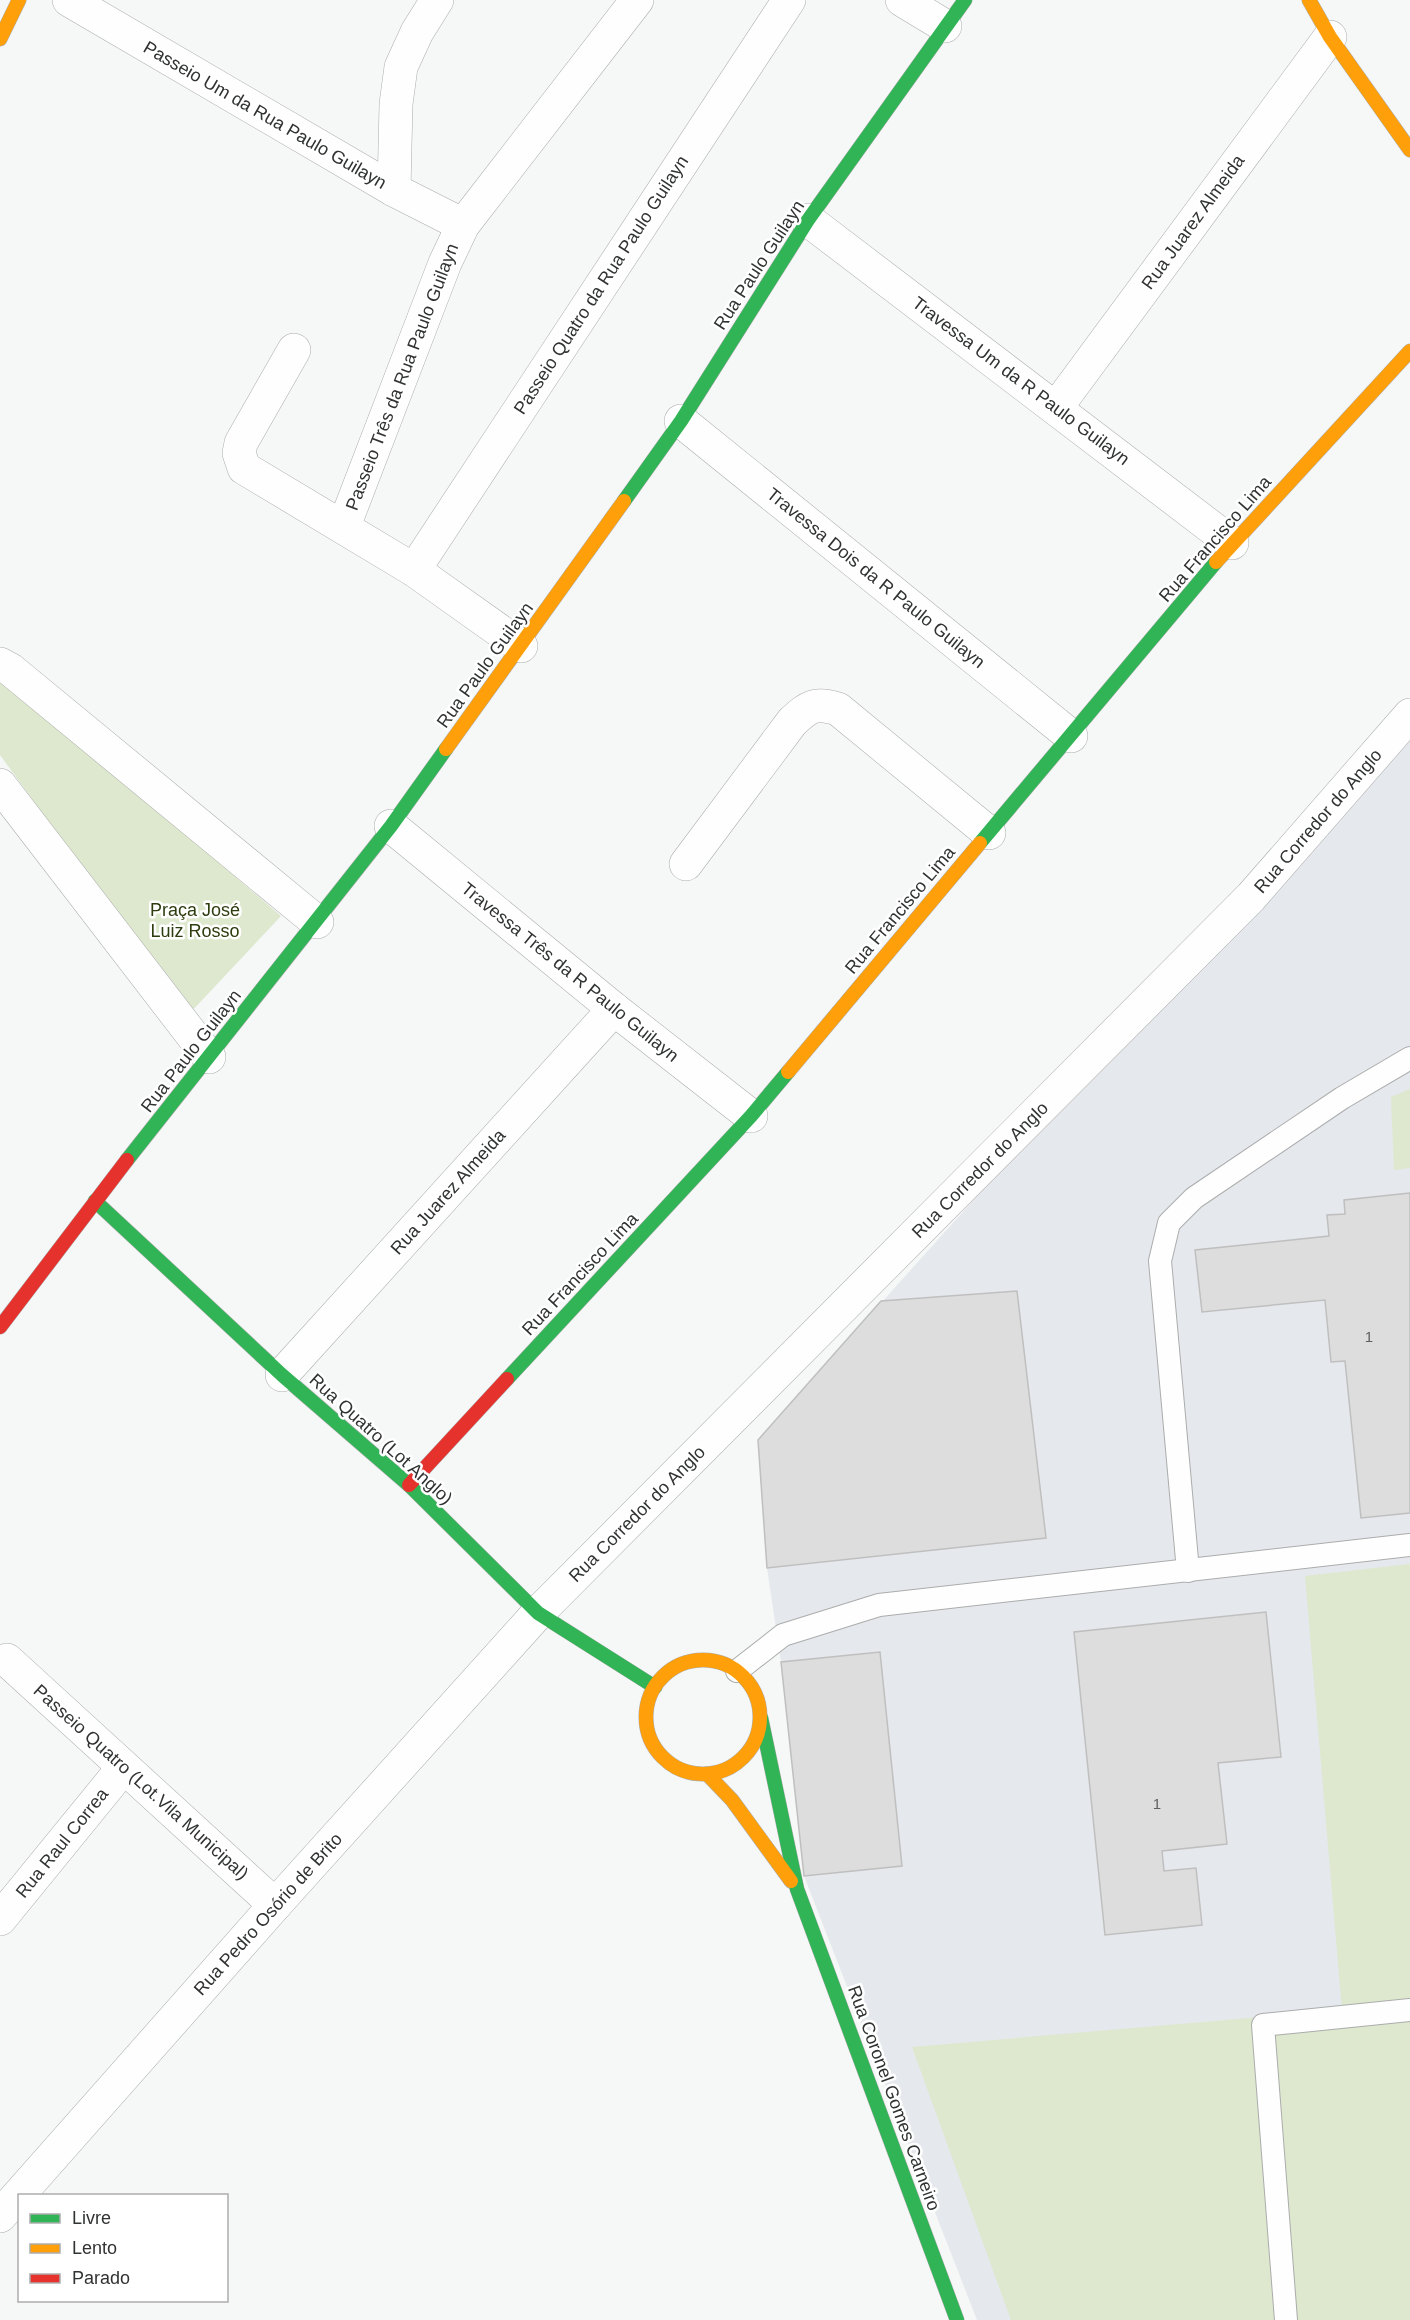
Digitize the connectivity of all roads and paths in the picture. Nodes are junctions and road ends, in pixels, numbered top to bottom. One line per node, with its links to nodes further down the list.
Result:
1 (19, 0): 11 (street)
2 (69, 0): 13 (street, Passeio Um da Rua Paulo Guilayn)
3 (436, 0): 13 (street)
4 (637, 0): 15 (street, Passeio Três da Rua Paulo Guilayn)
5 (789, 0): 22 (street, Passeio Quatro da Rua Paulo Guilayn)
6 (902, 0): 9 (street)
7 (964, 0): 9 (street, Rua Paulo Guilayn)
8 (1309, 0): 10 (street)
9 (945, 26): 14 (street, Rua Paulo Guilayn)
10 (1330, 37): 12 (street); 18 (street, Rua Juarez Almeida)
11 (0, 39)
12 (1410, 150)
13 (394, 190): 15 (street, Passeio Um da Rua Paulo Guilayn)
14 (808, 220): 18 (street, Travessa Um da R Paulo Guilayn); 19 (street, Rua Paulo Guilayn)
15 (463, 225): 20 (street, Passeio Três da Rua Paulo Guilayn)
16 (294, 350): 20 (street)
17 (1410, 351): 21 (street, Rua Francisco Lima)
18 (1056, 408): 21 (street, Travessa Um da R Paulo Guilayn)
19 (681, 421): 23 (street, Rua Paulo Guilayn); 26 (street, Travessa Dois da R Paulo Guilayn)
20 (344, 526): 22 (street)
21 (1232, 543): 26 (street, Rua Francisco Lima)
22 (414, 570): 23 (street)
23 (521, 646): 28 (street, Rua Paulo Guilayn)
24 (0, 664): 31 (street)
25 (1410, 715): 42 (street, Rua Corredor do Anglo)
26 (1071, 736): 29 (street, Rua Francisco Lima)
27 (0, 785): 33 (street)
28 (391, 826): 31 (street, Rua Paulo Guilayn); 32 (street, Travessa Três da R Paulo Guilayn)
29 (989, 832): 30 (street); 35 (street, Rua Francisco Lima)
30 (686, 864)
31 (317, 922): 33 (street, Rua Paulo Guilayn)
32 (614, 1009): 35 (street, Travessa Três da R Paulo Guilayn); 38 (street, Rua Juarez Almeida)
33 (209, 1057): 36 (street, Rua Paulo Guilayn)
34 (1410, 1058): 41 (lane)
35 (751, 1116): 39 (street, Rua Francisco Lima)
36 (95, 1201): 37 (street, Rua Paulo Guilayn); 38 (street, Rua Quatro (Lot Anglo))
37 (0, 1327)
38 (282, 1375): 39 (street, Rua Quatro (Lot Anglo))
39 (409, 1485): 42 (street, Rua Quatro (Lot Anglo))
40 (1410, 1545): 41 (lane)
41 (1188, 1571): 44 (lane)
42 (538, 1614): 45 (street, Rua Quatro (Lot Anglo)); 50 (street, Rua Pedro Osório de Brito)
43 (7, 1660): 47 (street, Passeio Quatro (Lot.Vila Municipal))
44 (737, 1671): 45 (street); 46 (street)
45 (655, 1687): 48 (street)
46 (760, 1718): 48 (street); 49 (street, Rua Coronel Gomes Carneiro)
47 (123, 1768): 50 (street, Passeio Quatro (Lot.Vila Municipal)); 51 (street, Rua Raul Correa)
48 (706, 1774): 49 (street, Rua Coronel Gomes Carneiro)
49 (797, 1889): 56 (street, Rua Coronel Gomes Carneiro)
50 (275, 1905): 53 (street, Rua Pedro Osório de Brito)
51 (0, 1919)
52 (1410, 2010): 57 (lane)
53 (19, 2194)
54 (18, 2196): 55 (street, Rua Pedro Osório de Brito)
55 (0, 2216)
56 (957, 2320)
57 (1286, 2320)

